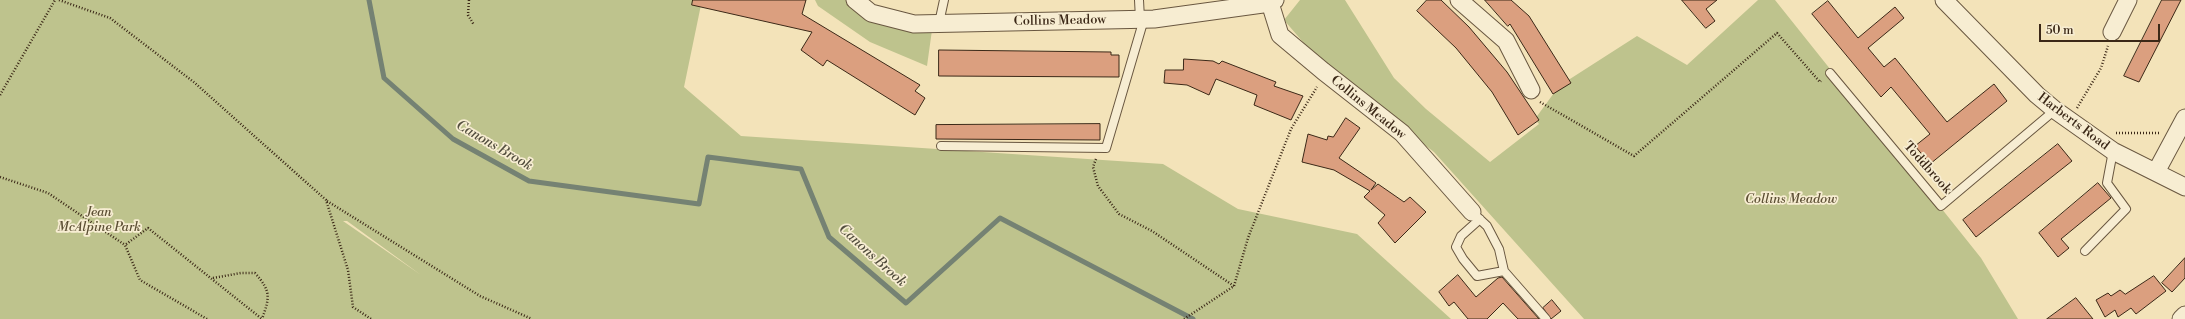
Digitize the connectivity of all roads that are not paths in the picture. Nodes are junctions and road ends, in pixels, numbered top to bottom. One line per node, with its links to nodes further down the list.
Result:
1 (855, 0): 9 (street, Collins Meadow)
2 (944, 0): 9 (lane)
3 (1139, 0): 8 (lane)
4 (1459, 0): 12 (street)
5 (2128, 0): 10 (street)
6 (1274, 1): 8 (street, Collins Meadow); 19 (street, Collins Meadow)
7 (1951, 2): 13 (street, Harberts Road)
8 (1142, 19): 9 (street, Collins Meadow); 15 (lane)
9 (939, 23)
10 (2112, 32)
11 (1830, 73): 13 (lane, Toddbrook)
12 (1531, 90)
13 (2054, 110): 16 (street, Harberts Road)
14 (2185, 118): 17 (street)
15 (941, 146)
16 (2113, 151): 17 (street, Harberts Road); 20 (lane)
17 (2156, 172): 18 (street, Harberts Road)
18 (2185, 187)
19 (1476, 216): 21 (lane); 21 (lane)
20 (2085, 251)
21 (1504, 271): 23 (lane)
22 (2185, 315): 24 (street)
23 (1546, 319)
24 (2181, 319)

